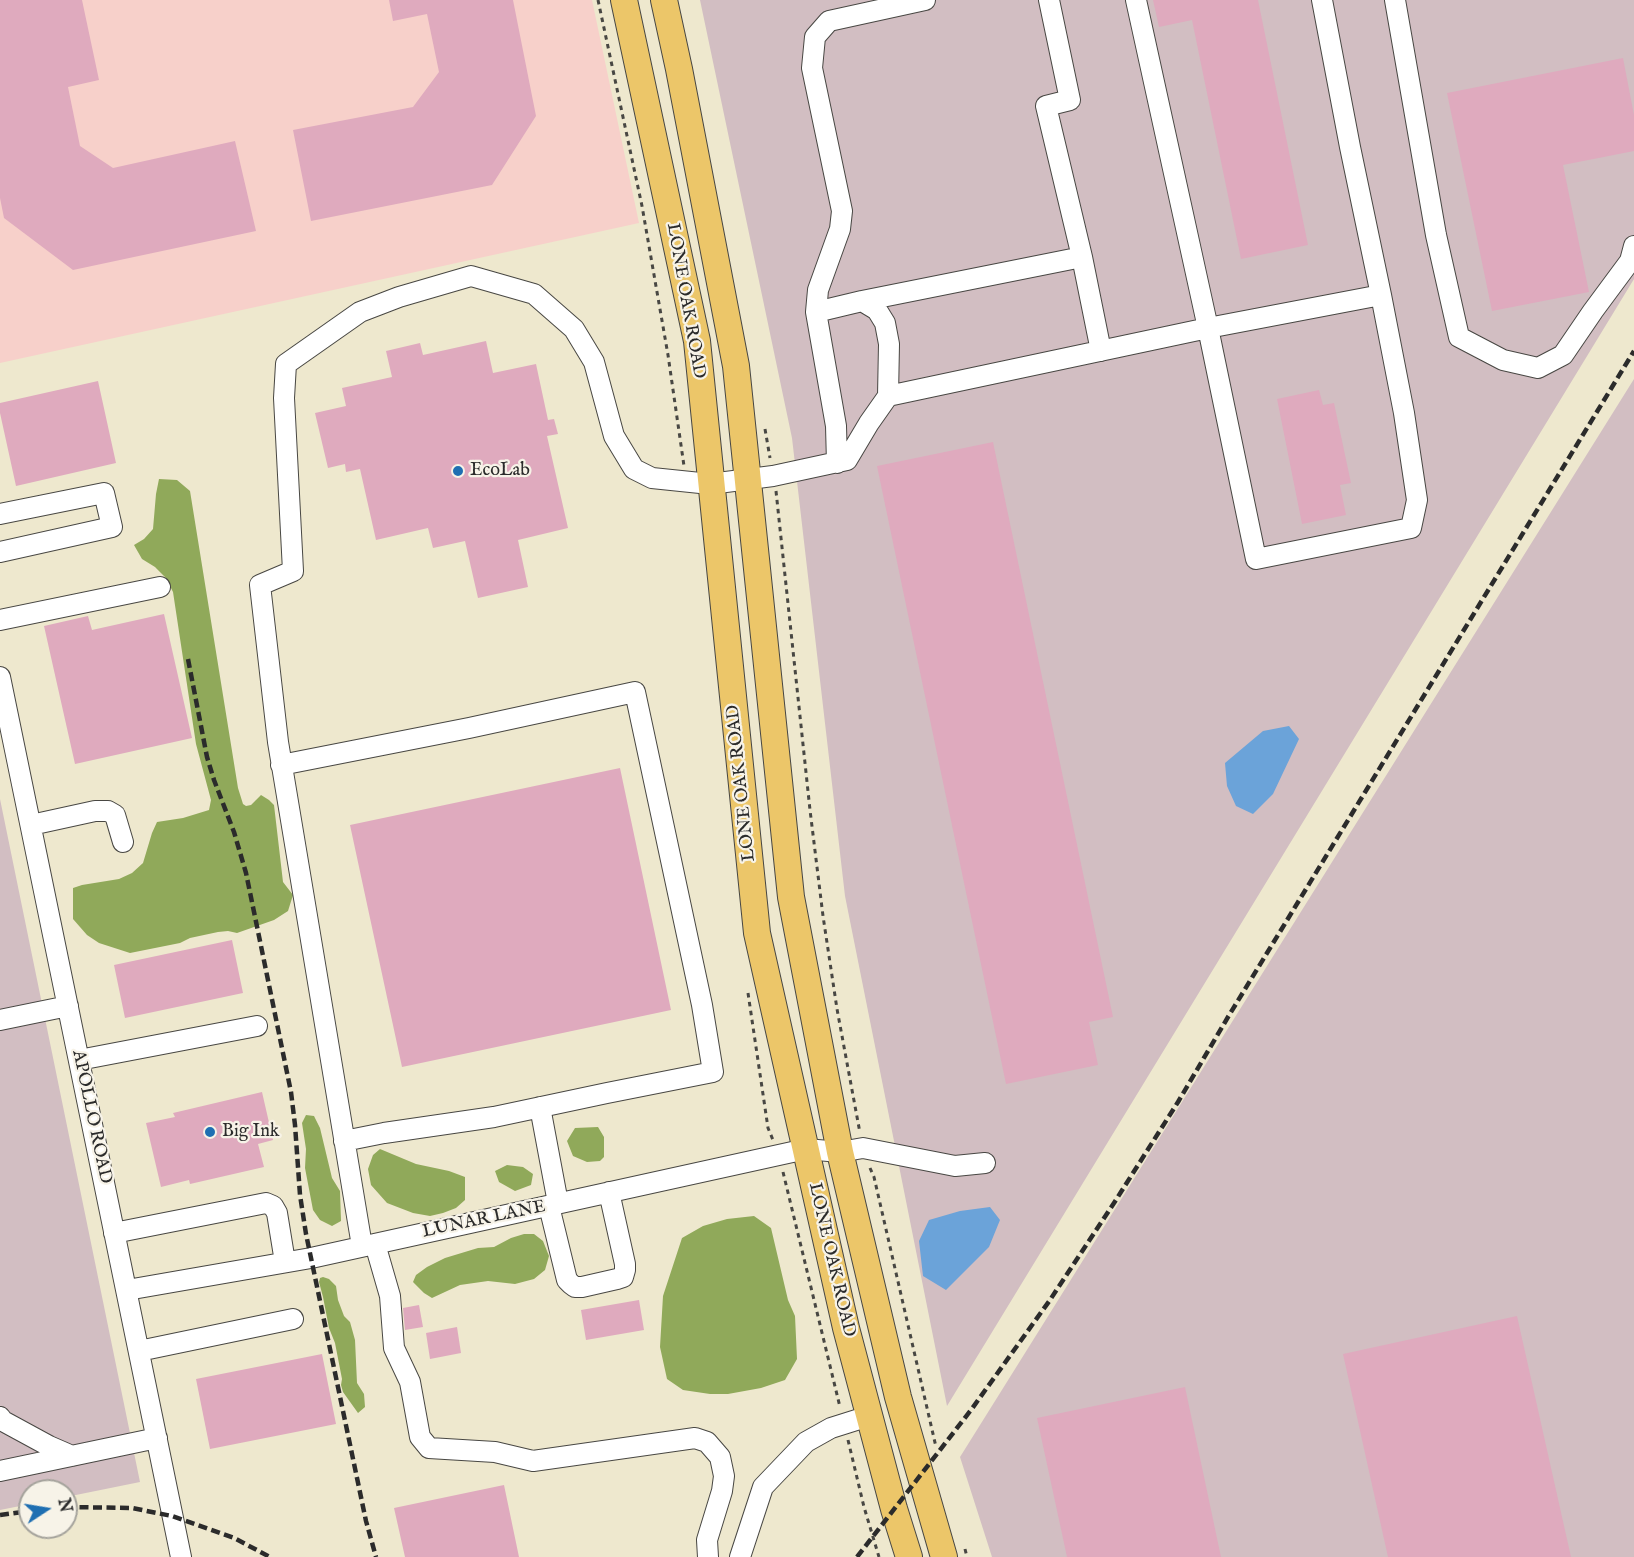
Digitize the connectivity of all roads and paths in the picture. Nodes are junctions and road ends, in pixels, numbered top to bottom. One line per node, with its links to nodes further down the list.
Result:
1 (598, 0): 21 (path)
2 (624, 0): 21 (main road, LONE OAK ROAD)
3 (664, 0): 20 (main road, LONE OAK ROAD)
4 (925, 0): 13 (street)
5 (1049, 0): 10 (street)
6 (1136, 0): 14 (street)
7 (1322, 0): 11 (street)
8 (1395, 0): 9 (street)
9 (1634, 246)
10 (1082, 257): 12 (street); 15 (street)
11 (1381, 295): 14 (street); 14 (street)
12 (862, 301): 13 (street); 16 (street)
13 (816, 312): 18 (street)
14 (1208, 328): 15 (street)
15 (1101, 351): 16 (street)
16 (888, 396): 18 (street)
17 (763, 418): 19 (path)
18 (837, 463): 19 (street)
19 (773, 476): 20 (street); 39 (path)
20 (747, 480): 21 (street); 39 (main road, LONE OAK ROAD)
21 (698, 482): 28 (street); 38 (main road, LONE OAK ROAD)
22 (0, 514): 23 (street)
23 (0, 552)
24 (160, 587): 25 (street)
25 (0, 620)
26 (0, 676): 27 (street, APOLLO ROAD)
27 (2, 699): 29 (street, APOLLO ROAD)
28 (281, 765): 36 (street); 37 (street)
29 (31, 825): 30 (street); 32 (street, APOLLO ROAD)
30 (123, 842)
31 (748, 993): 40 (path)
32 (68, 1006): 33 (street); 35 (street, APOLLO ROAD)
33 (0, 1020)
34 (257, 1026): 35 (street)
35 (79, 1060): 44 (street, APOLLO ROAD)
36 (540, 1107): 37 (street); 43 (street)
37 (344, 1141): 45 (street)
38 (806, 1149): 39 (street, LUNAR LANE); 40 (street, LUNAR LANE); 50 (main road, LONE OAK ROAD)
39 (852, 1150): 41 (street, LUNAR LANE); 54 (path); 57 (main road, LONE OAK ROAD)
40 (779, 1155): 42 (street, LUNAR LANE); 52 (path)
41 (985, 1163)
42 (609, 1192): 43 (street, LUNAR LANE); 43 (street)
43 (554, 1204): 45 (street, LUNAR LANE)
44 (114, 1233): 46 (street); 47 (street, APOLLO ROAD)
45 (368, 1245): 46 (street, LUNAR LANE); 59 (street)
46 (285, 1262): 47 (street, LUNAR LANE)
47 (126, 1290): 49 (street, APOLLO ROAD)
48 (293, 1319): 49 (street)
49 (139, 1351): 53 (street, APOLLO ROAD)
50 (869, 1416): 52 (street); 62 (main road, LONE OAK ROAD)
51 (0, 1417): 55 (street)
52 (844, 1424): 60 (street); 61 (path)
53 (157, 1438): 55 (street); 58 (street, APOLLO ROAD)
54 (937, 1453)
55 (72, 1456): 56 (street)
56 (0, 1471)
57 (954, 1551): 63 (path)
58 (181, 1557)
59 (708, 1557)
60 (740, 1557)
61 (879, 1557)
62 (909, 1557)
63 (967, 1557)

